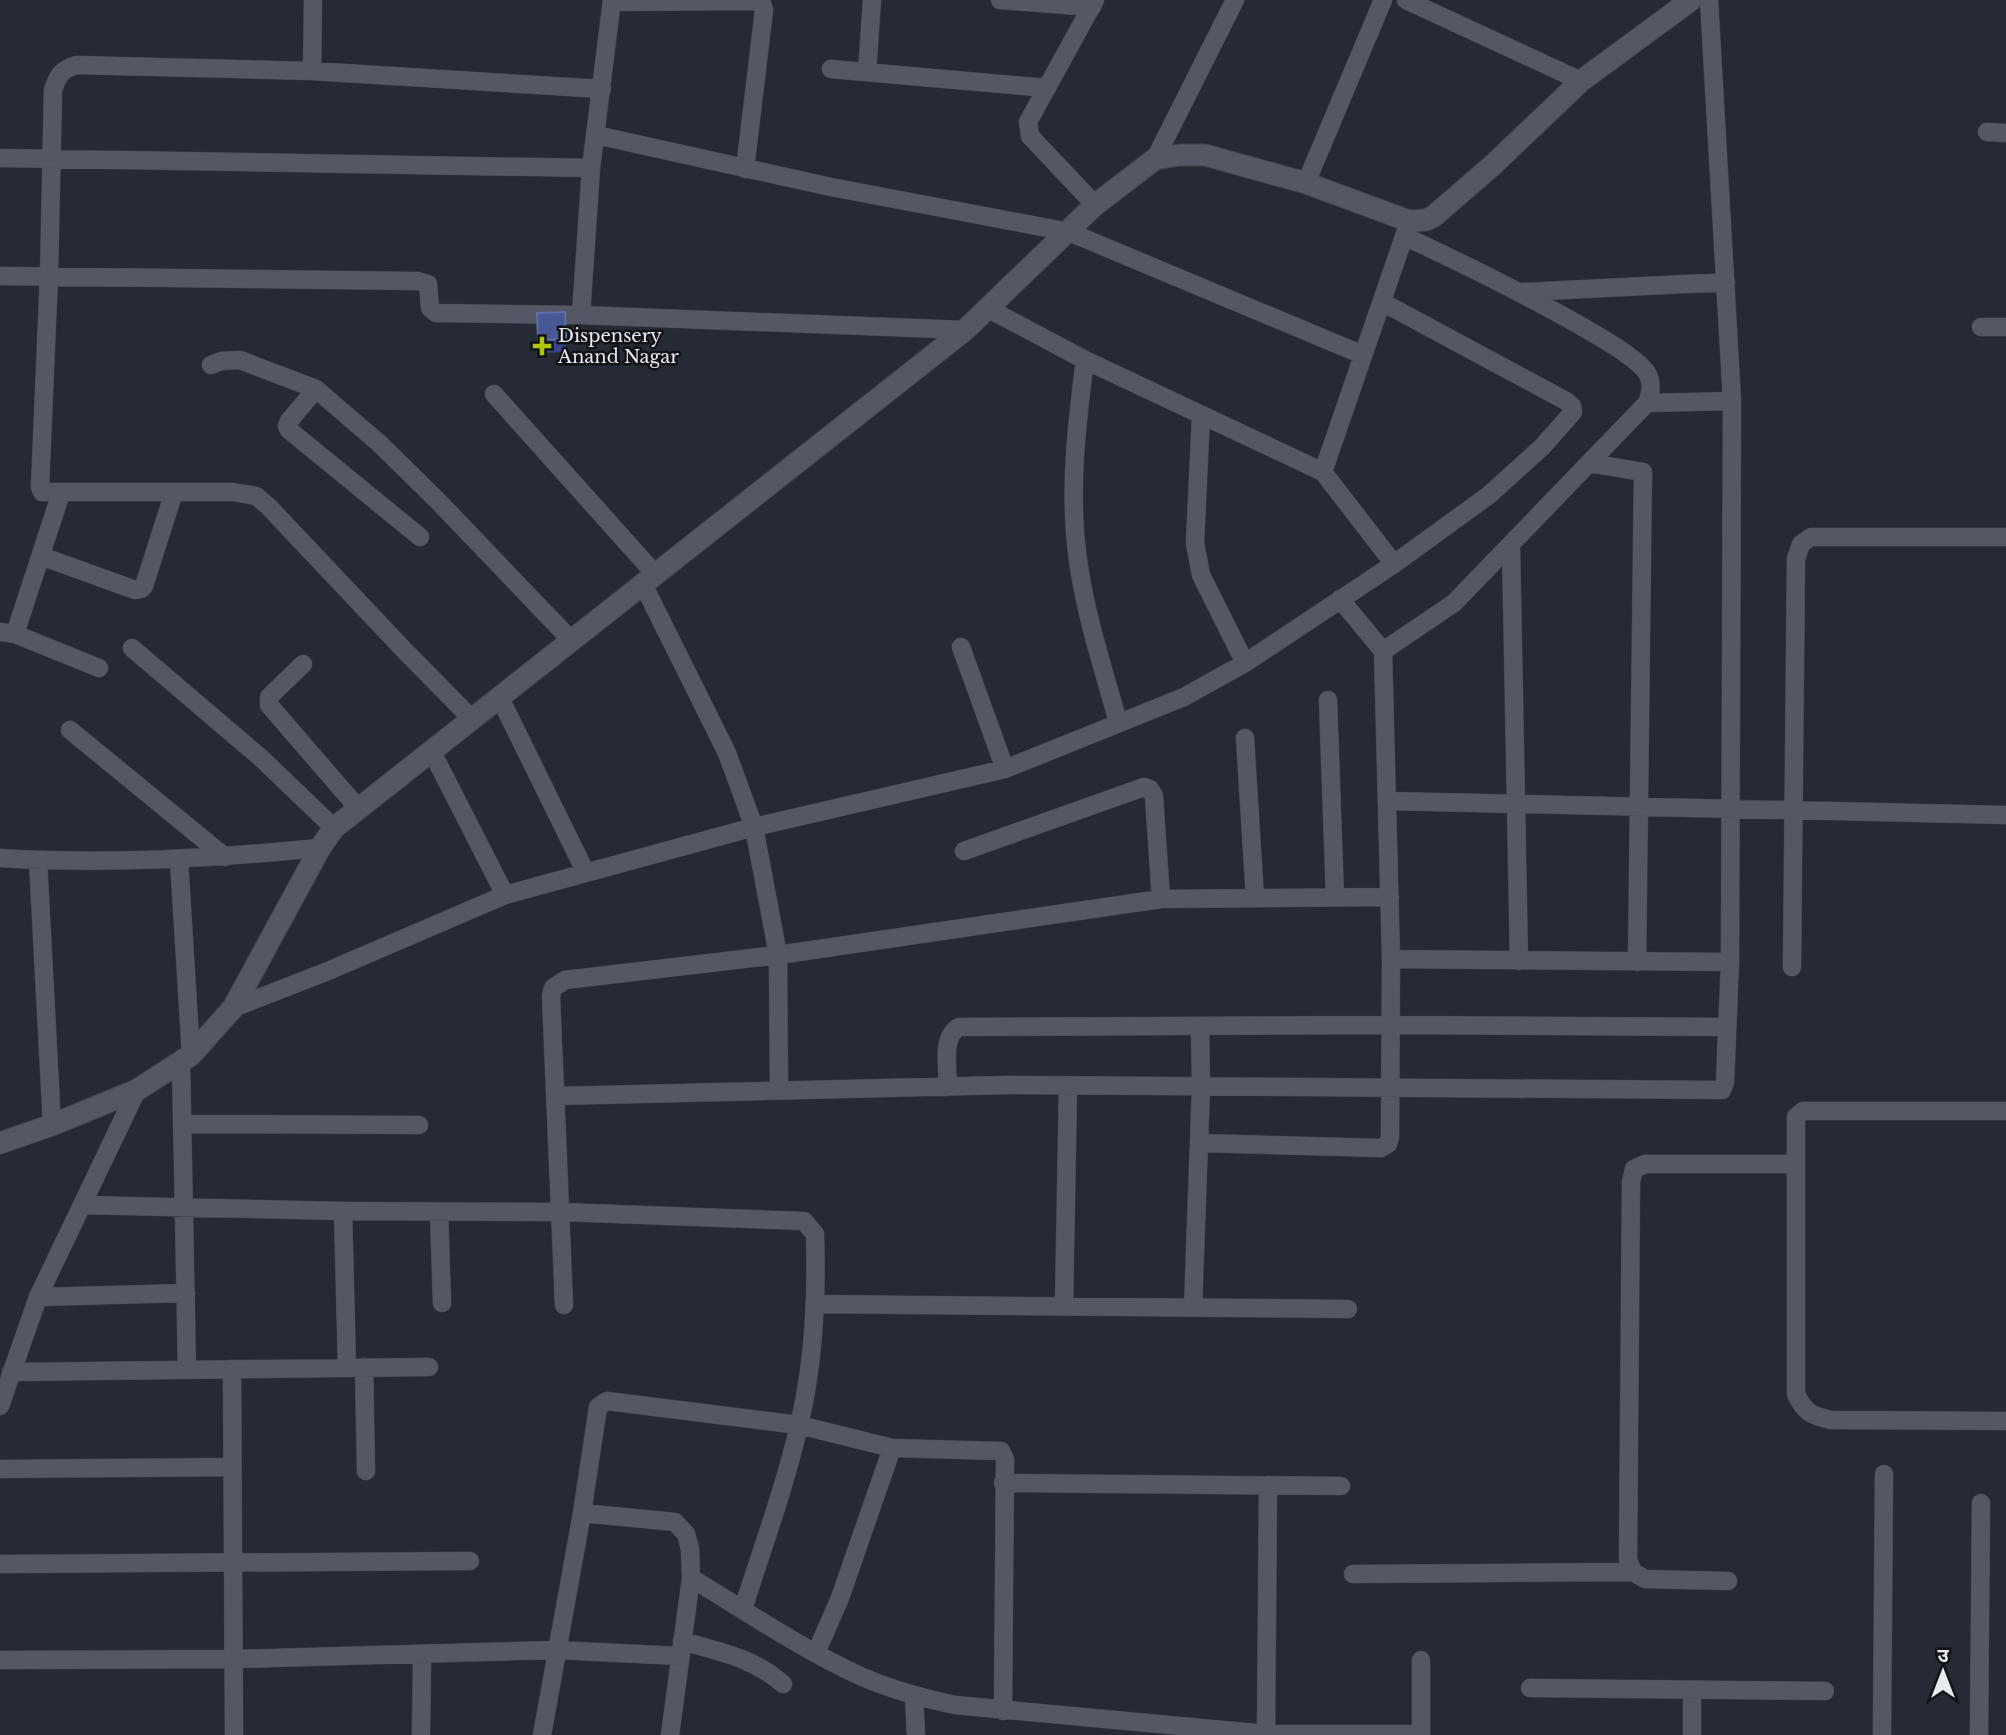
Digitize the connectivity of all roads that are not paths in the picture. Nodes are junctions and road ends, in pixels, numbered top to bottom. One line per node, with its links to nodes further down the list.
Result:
1 (313, 0): 12 (street)
2 (872, 0): 13 (street)
3 (1000, 0): 10 (street)
4 (1236, 0): 22 (street)
5 (1383, 0): 25 (street)
6 (1406, 0): 14 (street)
7 (1691, 0): 14 (street)
8 (1709, 0): 31 (street)
9 (612, 1): 16 (street); 24 (street)
10 (1093, 4): 15 (street)
11 (831, 69): 13 (street)
12 (312, 71): 16 (street); 21 (street)
13 (867, 72): 15 (street)
14 (1581, 81): 27 (street)
15 (1047, 88): 26 (street)
16 (602, 89): 19 (street)
17 (1987, 132): 18 (street)
18 (2006, 132)
19 (596, 135): 23 (street); 24 (street)
20 (0, 158): 21 (street)
21 (50, 159): 23 (street); 29 (street)
22 (1155, 159): 25 (street); 26 (street)
23 (591, 168): 35 (street)
24 (745, 169): 28 (street)
25 (1306, 183): 27 (street)
26 (1095, 205): 28 (street)
27 (1407, 228): 32 (street); 33 (street)
28 (1069, 232): 34 (street); 39 (street)
29 (49, 275): 30 (street); 35 (street); 50 (street)
30 (0, 276)
31 (1726, 282): 32 (street); 44 (street)
32 (1522, 292): 45 (street)
33 (1382, 302): 39 (street); 55 (street)
34 (989, 309): 38 (street); 40 (street)
35 (580, 315): 38 (street)
36 (1980, 327): 37 (street)
37 (2006, 327)
38 (965, 330): 56 (street)
39 (1363, 355): 48 (street)
40 (1084, 360): 46 (street); 69 (street)
41 (211, 365): 42 (street)
42 (316, 389): 51 (street); 59 (street)
43 (494, 394): 56 (street)
44 (1732, 401): 45 (street); 78 (street)
45 (1647, 402): 47 (street)
46 (1201, 415): 48 (street); 63 (street)
47 (1589, 463): 53 (street); 76 (street)
48 (1323, 472): 55 (street)
49 (174, 492): 50 (street); 54 (street); 68 (street)
50 (61, 493): 54 (street)
51 (420, 537)
52 (2006, 537): 79 (street)
53 (1511, 545): 62 (street); 75 (street)
54 (41, 556): 58 (street)
55 (1394, 564): 57 (street)
56 (649, 579): 59 (street); 81 (street)
57 (1340, 599): 62 (street); 63 (street)
58 (8, 633): 65 (street)
59 (571, 640): 66 (street)
60 (961, 647): 73 (street)
61 (132, 648): 82 (street)
62 (1384, 651): 74 (street)
63 (1245, 663): 69 (street)
64 (303, 664): 77 (street)
65 (99, 668)
66 (500, 698): 68 (street); 89 (street)
67 (1328, 700): 91 (street)
68 (472, 719): 72 (street)
69 (1118, 722): 73 (street)
70 (70, 730): 85 (street)
71 (1245, 738): 93 (street)
72 (431, 750): 77 (street); 90 (street)
73 (1005, 769): 81 (street)
74 (1388, 801): 75 (street); 92 (street)
75 (1516, 803): 76 (street); 97 (street)
76 (1638, 806): 78 (street); 98 (street)
77 (358, 808): 82 (street)
78 (1730, 808): 79 (street); 99 (street)
79 (1794, 810): 80 (street); 100 (street)
80 (2006, 815)
81 (754, 827): 89 (street); 95 (street)
82 (334, 828): 83 (street)
83 (320, 848): 85 (street); 101 (street)
84 (964, 851): 94 (street)
85 (225, 857): 88 (street)
86 (0, 858): 87 (street)
87 (38, 860): 88 (street); 115 (street)
88 (178, 860): 105 (street)
89 (585, 871): 90 (street)
90 (505, 895): 101 (street)
91 (1335, 897): 92 (street); 93 (street)
92 (1390, 897): 96 (street)
93 (1255, 898): 94 (street)
94 (1161, 899): 95 (street)
95 (778, 955): 110 (street); 112 (street)
96 (1391, 959): 97 (street); 102 (street)
97 (1519, 961): 98 (street)
98 (1637, 962): 99 (street)
99 (1730, 962): 104 (street)
100 (1793, 967)
101 (233, 1008): 105 (street)
102 (1391, 1025): 103 (street); 104 (street); 109 (street)
103 (1200, 1026): 107 (street); 108 (street)
104 (1727, 1027): 109 (street)
105 (186, 1059): 111 (street); 114 (street)
106 (1068, 1086): 107 (street); 108 (street); 130 (street)
107 (1201, 1086): 109 (street); 118 (street)
108 (948, 1087): 110 (street)
109 (1391, 1088): 118 (street)
110 (779, 1089): 112 (street)
111 (138, 1090): 115 (street); 120 (street)
112 (556, 1096): 124 (street)
113 (2006, 1111): 119 (street)
114 (182, 1124): 116 (street); 121 (street)
115 (52, 1125): 117 (street)
116 (419, 1125)
117 (0, 1143)
118 (1199, 1143): 131 (street)
119 (1796, 1164): 139 (street); 154 (street)
120 (82, 1205): 121 (street); 126 (street)
121 (184, 1207): 122 (street); 125 (street)
122 (343, 1211): 123 (street); 133 (street)
123 (439, 1212): 124 (street); 127 (street)
124 (561, 1212): 128 (street); 129 (street)
125 (186, 1293): 126 (street); 136 (street)
126 (38, 1297): 137 (street)
127 (442, 1303)
128 (815, 1304): 130 (street); 140 (street)
129 (564, 1305)
130 (1064, 1306): 131 (street)
131 (1193, 1308): 132 (street)
132 (1348, 1309)
133 (356, 1367): 134 (street); 135 (street); 144 (street)
134 (429, 1367)
135 (232, 1369): 136 (street); 142 (street)
136 (187, 1370): 137 (street)
137 (11, 1372): 138 (street)
138 (0, 1406)
139 (2006, 1421)
140 (799, 1425): 141 (street); 150 (street); 158 (street)
141 (892, 1448): 146 (street); 161 (street)
142 (232, 1467): 143 (street); 152 (street)
143 (0, 1469)
144 (366, 1471)
145 (1884, 1474): 180 (street)
146 (1003, 1483): 147 (street); 171 (street)
147 (1268, 1485): 148 (street); 172 (street)
148 (1341, 1486)
149 (1981, 1503): 181 (street)
150 (582, 1513): 156 (street); 160 (street)
151 (470, 1561): 152 (street)
152 (233, 1562): 153 (street); 163 (street)
153 (0, 1564)
154 (1633, 1572): 155 (street); 157 (street)
155 (1353, 1574)
156 (691, 1578): 158 (street); 159 (street)
157 (1728, 1581)
158 (743, 1609): 161 (street)
159 (681, 1648): 160 (street); 166 (street); 177 (street)
160 (556, 1650): 162 (street); 176 (street)
161 (816, 1653): 170 (street)
162 (422, 1654): 163 (street); 175 (street)
163 (234, 1659): 164 (street); 174 (street)
164 (0, 1660)
165 (1422, 1660): 173 (street)
166 (783, 1684)
167 (1530, 1688): 168 (street)
168 (1692, 1690): 169 (street); 179 (street)
169 (1825, 1691)
170 (914, 1696): 171 (street); 178 (street)
171 (1003, 1711): 172 (street)
172 (1266, 1734): 173 (street)
173 (1421, 1734)
174 (234, 1735)
175 (421, 1735)
176 (542, 1735)
177 (670, 1735)
178 (916, 1735)
179 (1692, 1735)
180 (1882, 1735)
181 (1979, 1735)

